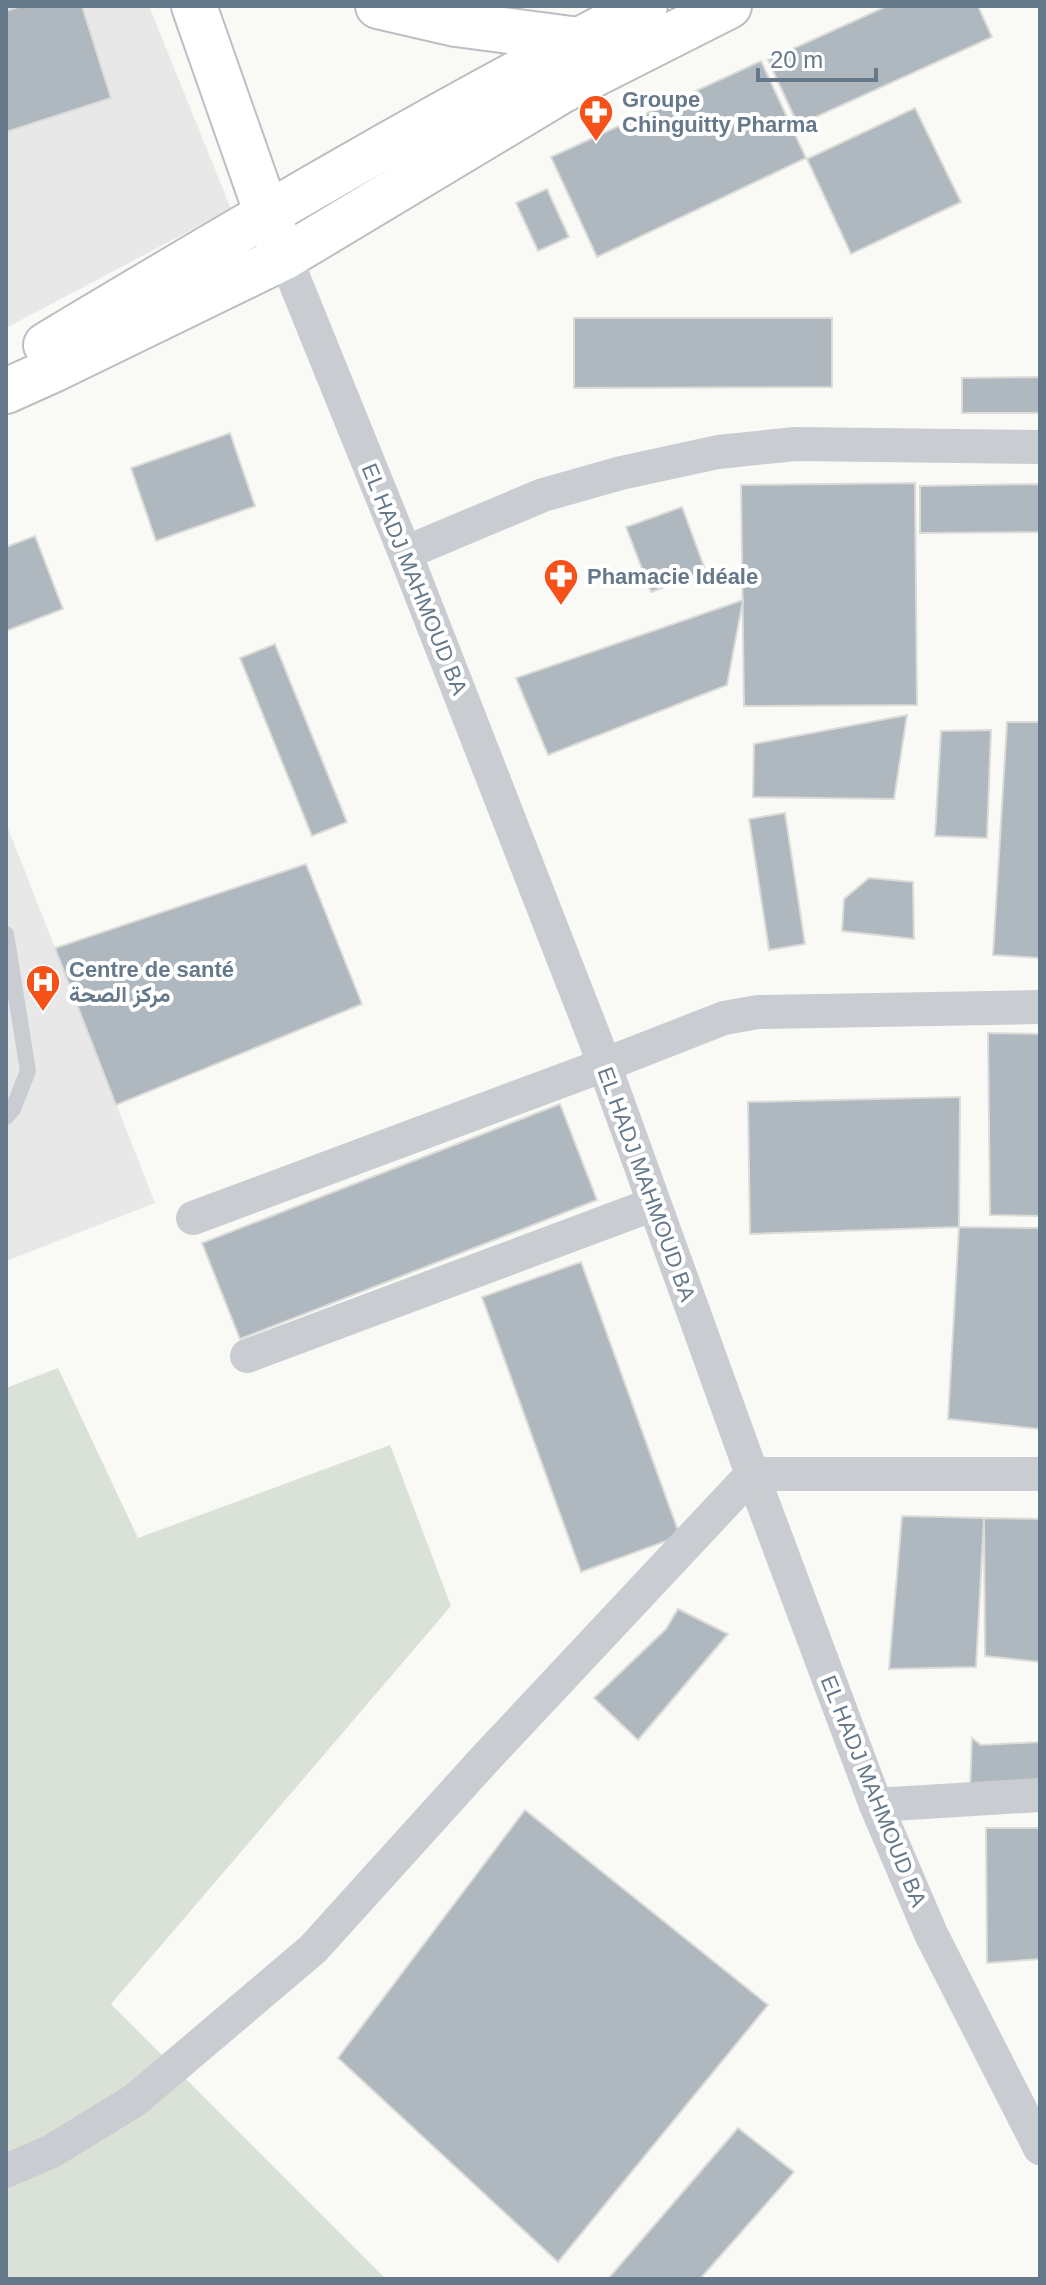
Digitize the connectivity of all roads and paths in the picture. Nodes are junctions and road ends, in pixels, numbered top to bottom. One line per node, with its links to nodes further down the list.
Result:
1 (194, 6): 6 (main road, EL HADJ MAHMOUD BA)
2 (378, 6): 5 (main road)
3 (645, 6): 5 (main road)
4 (729, 6): 5 (main road)
5 (588, 56): 6 (main road); 7 (main road)
6 (267, 214): 7 (main road, EL HADJ MAHMOUD BA); 8 (main road)
7 (285, 257): 9 (main road); 11 (street, EL HADJ MAHMOUD BA)
8 (6, 375)
9 (6, 391)
10 (1040, 447): 11 (street)
11 (405, 553): 14 (street, EL HADJ MAHMOUD BA)
12 (6, 934): 15 (lane)
13 (1040, 1007): 14 (street)
14 (604, 1065): 16 (street, EL HADJ MAHMOUD BA); 17 (street)
15 (6, 1117)
16 (654, 1204): 18 (street); 19 (street, EL HADJ MAHMOUD BA)
17 (193, 1218)
18 (247, 1356)
19 (752, 1474): 20 (street); 22 (street, EL HADJ MAHMOUD BA); 24 (street)
20 (1040, 1474)
21 (1040, 1795): 22 (street)
22 (876, 1805): 23 (street, EL HADJ MAHMOUD BA)
23 (1040, 2148)
24 (6, 2171)

